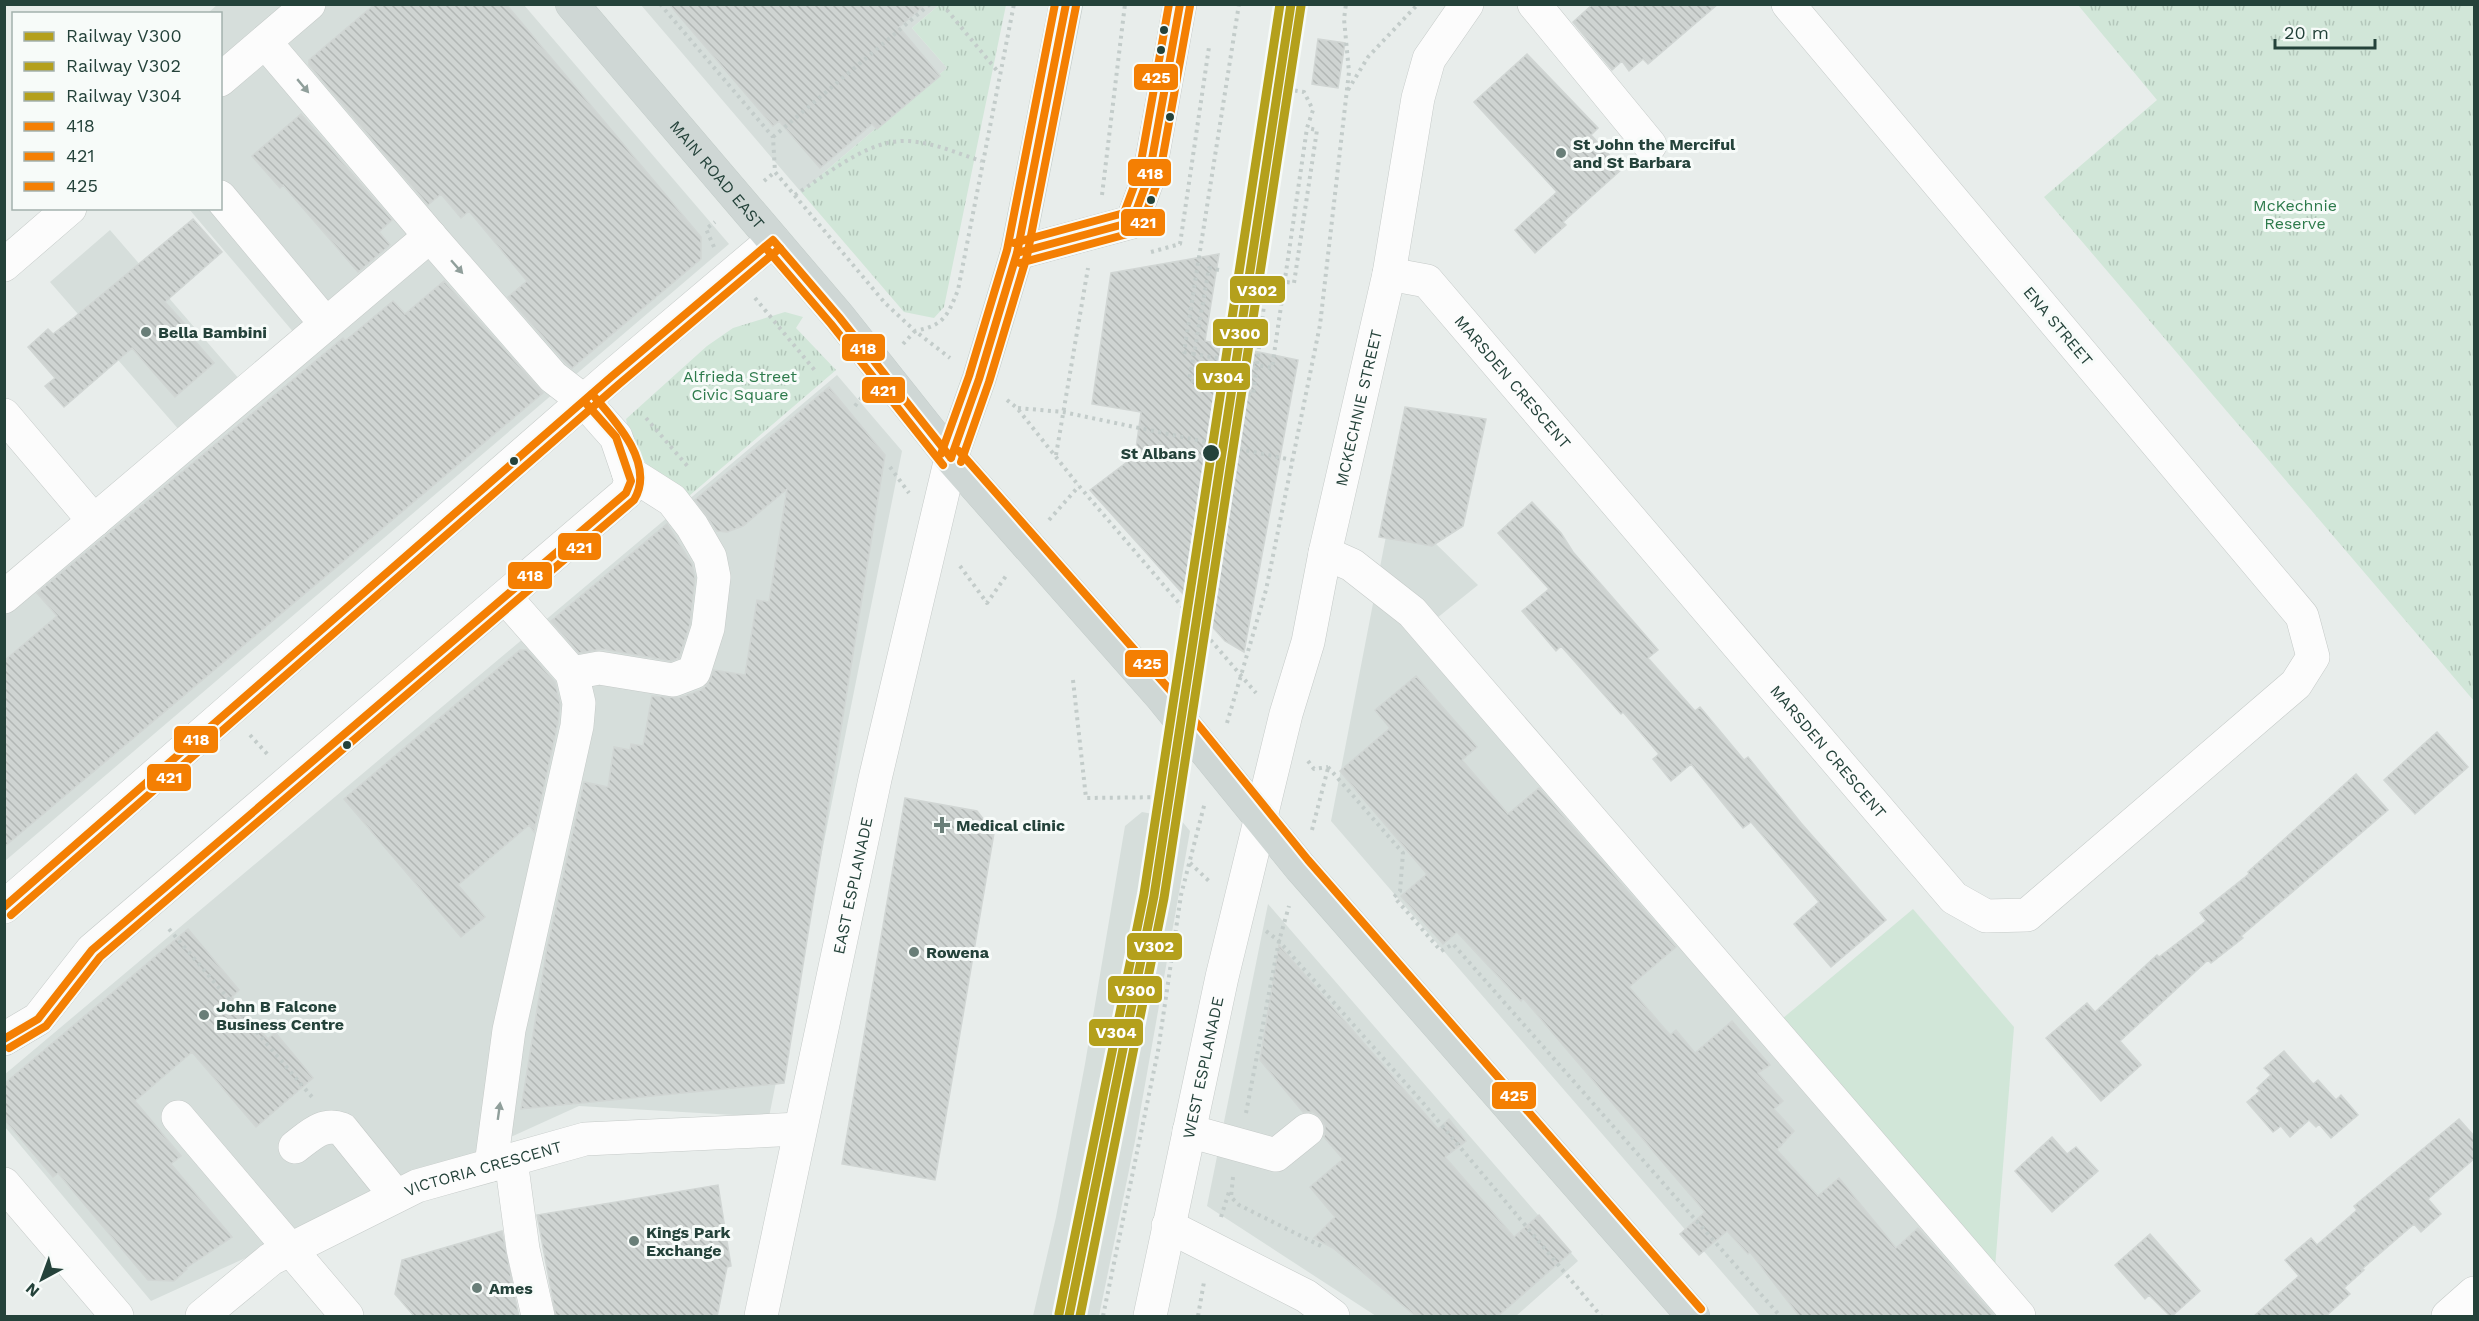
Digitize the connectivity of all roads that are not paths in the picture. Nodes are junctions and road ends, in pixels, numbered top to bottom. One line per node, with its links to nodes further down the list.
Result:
1 (309, 4): 8 (street)
2 (572, 4): 14 (main road, MAIN ROAD EAST)
3 (1066, 4): 15 (main road)
4 (1180, 4): 15 (street)
5 (1467, 4): 17 (street, MCKECHNIE STREET)
6 (1534, 4): 10 (street)
7 (1788, 4): 27 (street, ENA STREET)
8 (265, 42): 9 (street); 13 (street, one-way to 13)
9 (222, 78)
10 (1650, 145)
11 (222, 199): 18 (street)
12 (68, 210): 16 (street)
13 (430, 236): 18 (street); 19 (street, one-way to 19)
14 (773, 240): 19 (street); 21 (main road, MAIN ROAD EAST)
15 (1017, 253): 21 (main road)
16 (4, 265)
17 (1389, 274): 24 (street, MCKECHNIE STREET); 27 (street, MARSDEN CRESCENT)
18 (326, 324): 23 (street)
19 (584, 401): 22 (street); 30 (street)
20 (4, 415): 23 (street)
21 (951, 458): 29 (main road, MAIN ROAD EAST); 33 (street, EAST ESPLANADE)
22 (628, 472): 26 (street); 28 (street)
23 (94, 521): 25 (street)
24 (1325, 553): 29 (street, MCKECHNIE STREET); 51 (street)
25 (4, 597)
26 (506, 598): 28 (street); 31 (street)
27 (2313, 657)
28 (572, 674): 37 (street, one-way to 28)
29 (1261, 821): 35 (street, WEST ESPLANADE); 50 (main road, MAIN ROAD EAST)
30 (4, 907)
31 (4, 1039)
32 (178, 1117): 41 (street)
33 (800, 1129): 37 (street, VICTORIA CRESCENT); 47 (street, EAST ESPLANADE)
34 (1307, 1130): 35 (street)
35 (1189, 1131): 40 (street, WEST ESPLANADE)
36 (295, 1147): 39 (street)
37 (501, 1162): 39 (street, VICTORIA CRESCENT); 46 (street)
38 (4, 1184): 43 (street)
39 (396, 1196): 41 (street, VICTORIA CRESCENT)
40 (1168, 1226): 48 (street, WEST ESPLANADE); 49 (street)
41 (289, 1249): 44 (street, VICTORIA CRESCENT); 45 (street)
42 (2475, 1293): 52 (street)
43 (117, 1317)
44 (202, 1317)
45 (347, 1317)
46 (538, 1317)
47 (761, 1317)
48 (1150, 1317)
49 (1333, 1317)
50 (1693, 1317)
51 (2019, 1317)
52 (2448, 1317)

